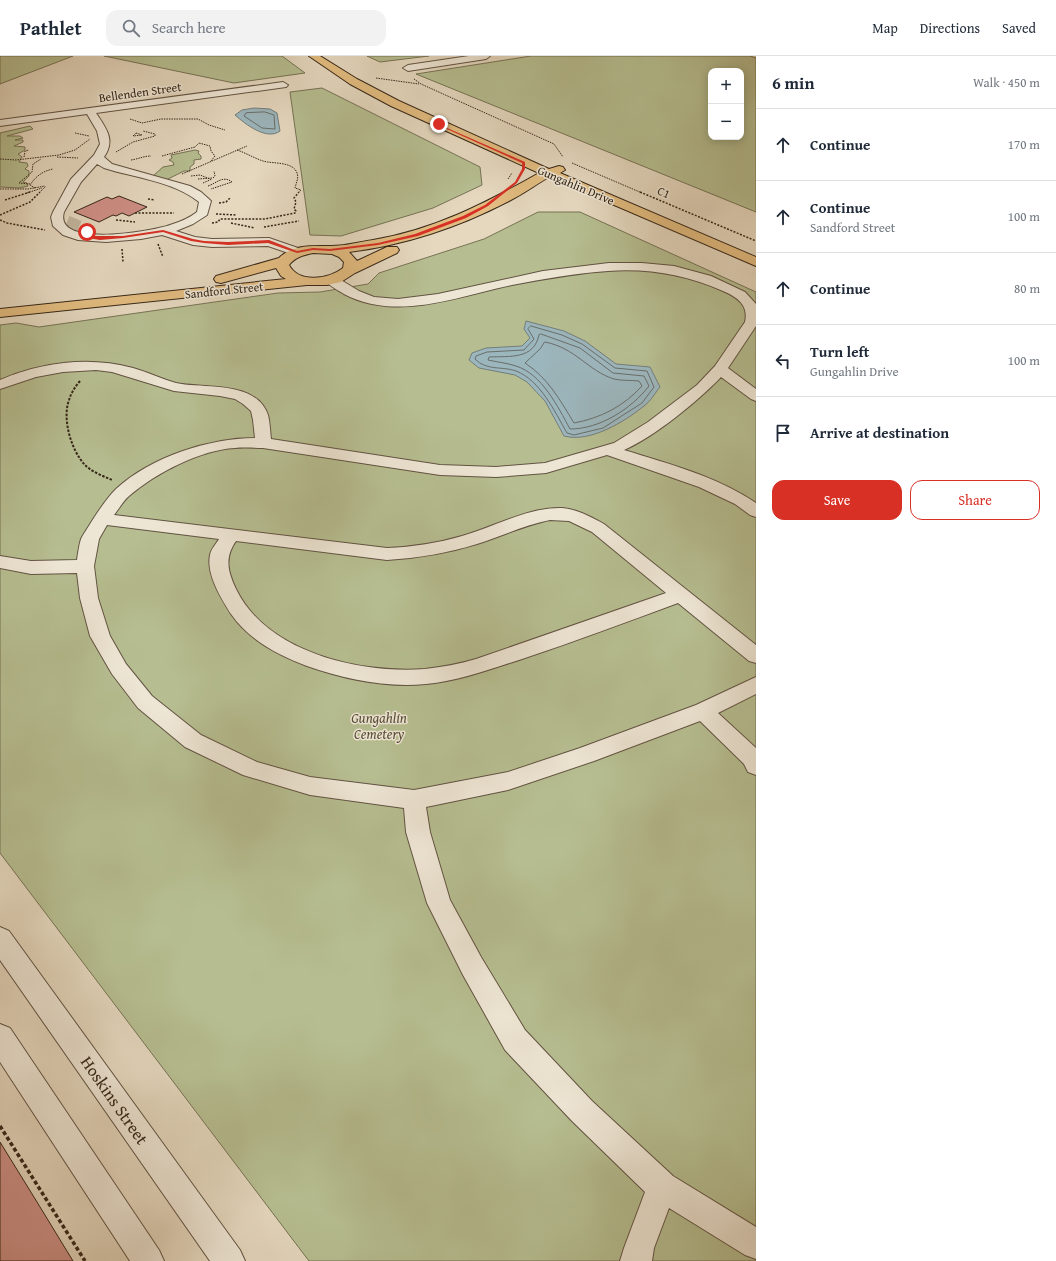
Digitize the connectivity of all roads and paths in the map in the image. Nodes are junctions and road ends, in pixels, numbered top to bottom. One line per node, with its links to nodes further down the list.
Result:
1 (314, 56): 27 (main road, Gungahlin Drive)
2 (486, 56): 3 (street)
3 (408, 68)
4 (374, 77): 28 (path)
5 (283, 85): 7 (street, Bellenden Street)
6 (420, 104): 15 (main road)
7 (90, 112): 9 (street, Bellenden Street); 19 (street)
8 (129, 119): 10 (path)
9 (0, 123)
10 (225, 130)
11 (141, 134): 13 (path); 13 (path); 14 (path)
12 (91, 136): 22 (path)
13 (138, 137): 14 (path)
14 (139, 139): 19 (path)
15 (502, 140)
16 (247, 146): 18 (path)
17 (29, 150): 21 (path)
18 (237, 150): 25 (path); 51 (path)
19 (99, 156): 22 (path); 32 (street); 53 (street)
20 (162, 156): 25 (path)
21 (24, 157): 23 (path); 24 (path)
22 (53, 157): 24 (path)
23 (1, 159)
24 (42, 159): 33 (path)
25 (211, 161): 32 (path)
26 (552, 161): 28 (main road, Gungahlin Drive)
27 (524, 162): 30 (main road, Gungahlin Drive); 46 (main road)
28 (568, 164): 30 (main road); 58 (path, C1)
29 (53, 169): 33 (path)
30 (553, 175): 45 (main road, Gungahlin Drive); 46 (main road); 66 (main road)
31 (212, 179): 34 (path)
32 (166, 182): 57 (street)
33 (30, 184): 36 (path)
34 (201, 184)
35 (46, 186): 36 (path); 43 (path); 48 (path)
36 (36, 188): 39 (path)
37 (204, 188): 40 (path)
38 (616, 188): 60 (main road, Gungahlin Drive)
39 (0, 189)
40 (208, 189)
41 (560, 191): 45 (main road)
42 (148, 199): 44 (path)
43 (5, 200)
44 (155, 200)
45 (624, 205): 65 (main road, Gungahlin Drive)
46 (474, 213): 61 (main road)
47 (215, 214): 49 (path)
48 (0, 215)
49 (237, 215)
50 (0, 220): 53 (path)
51 (235, 220)
52 (300, 221): 55 (path)
53 (62, 223): 57 (street)
54 (232, 223): 56 (path)
55 (263, 227)
56 (257, 228)
57 (163, 231): 62 (street)
58 (756, 241)
59 (121, 245): 64 (path)
60 (756, 249)
61 (330, 250): 62 (main road); 66 (main road)
62 (297, 252): 63 (main road, Sandford Street)
63 (284, 261): 68 (main road); 69 (main road, Sandford Street)
64 (123, 262)
65 (756, 262)
66 (350, 270): 67 (main road)
67 (331, 280): 68 (main road, Sandford Street); 71 (street)
68 (306, 281): 69 (main road, Sandford Street)
69 (142, 297): 70 (main road, Sandford Street)
70 (0, 313)
71 (755, 318): 73 (street)
72 (92, 366): 74 (street); 76 (street); 78 (path)
73 (720, 369): 75 (street); 77 (street)
74 (0, 385)
75 (756, 396)
76 (263, 442): 77 (street); 78 (street)
77 (608, 450): 79 (street)
78 (130, 487): 80 (street)
79 (756, 511)
80 (102, 519): 81 (street); 83 (street)
81 (231, 535): 84 (street); 84 (street)
82 (0, 562): 83 (street)
83 (85, 566): 89 (street)
84 (681, 595): 85 (street)
85 (756, 656)
86 (756, 686): 87 (street)
87 (703, 711): 88 (street); 89 (street)
88 (756, 766)
89 (414, 800): 93 (street)
90 (0, 939): 97 (street, Hoskins Street)
91 (0, 1038): 96 (street)
92 (0, 1126): 95 (path)
93 (662, 1187): 94 (street); 98 (street)
94 (756, 1244)
95 (85, 1261)
96 (148, 1261)
97 (229, 1261)
98 (636, 1261)

